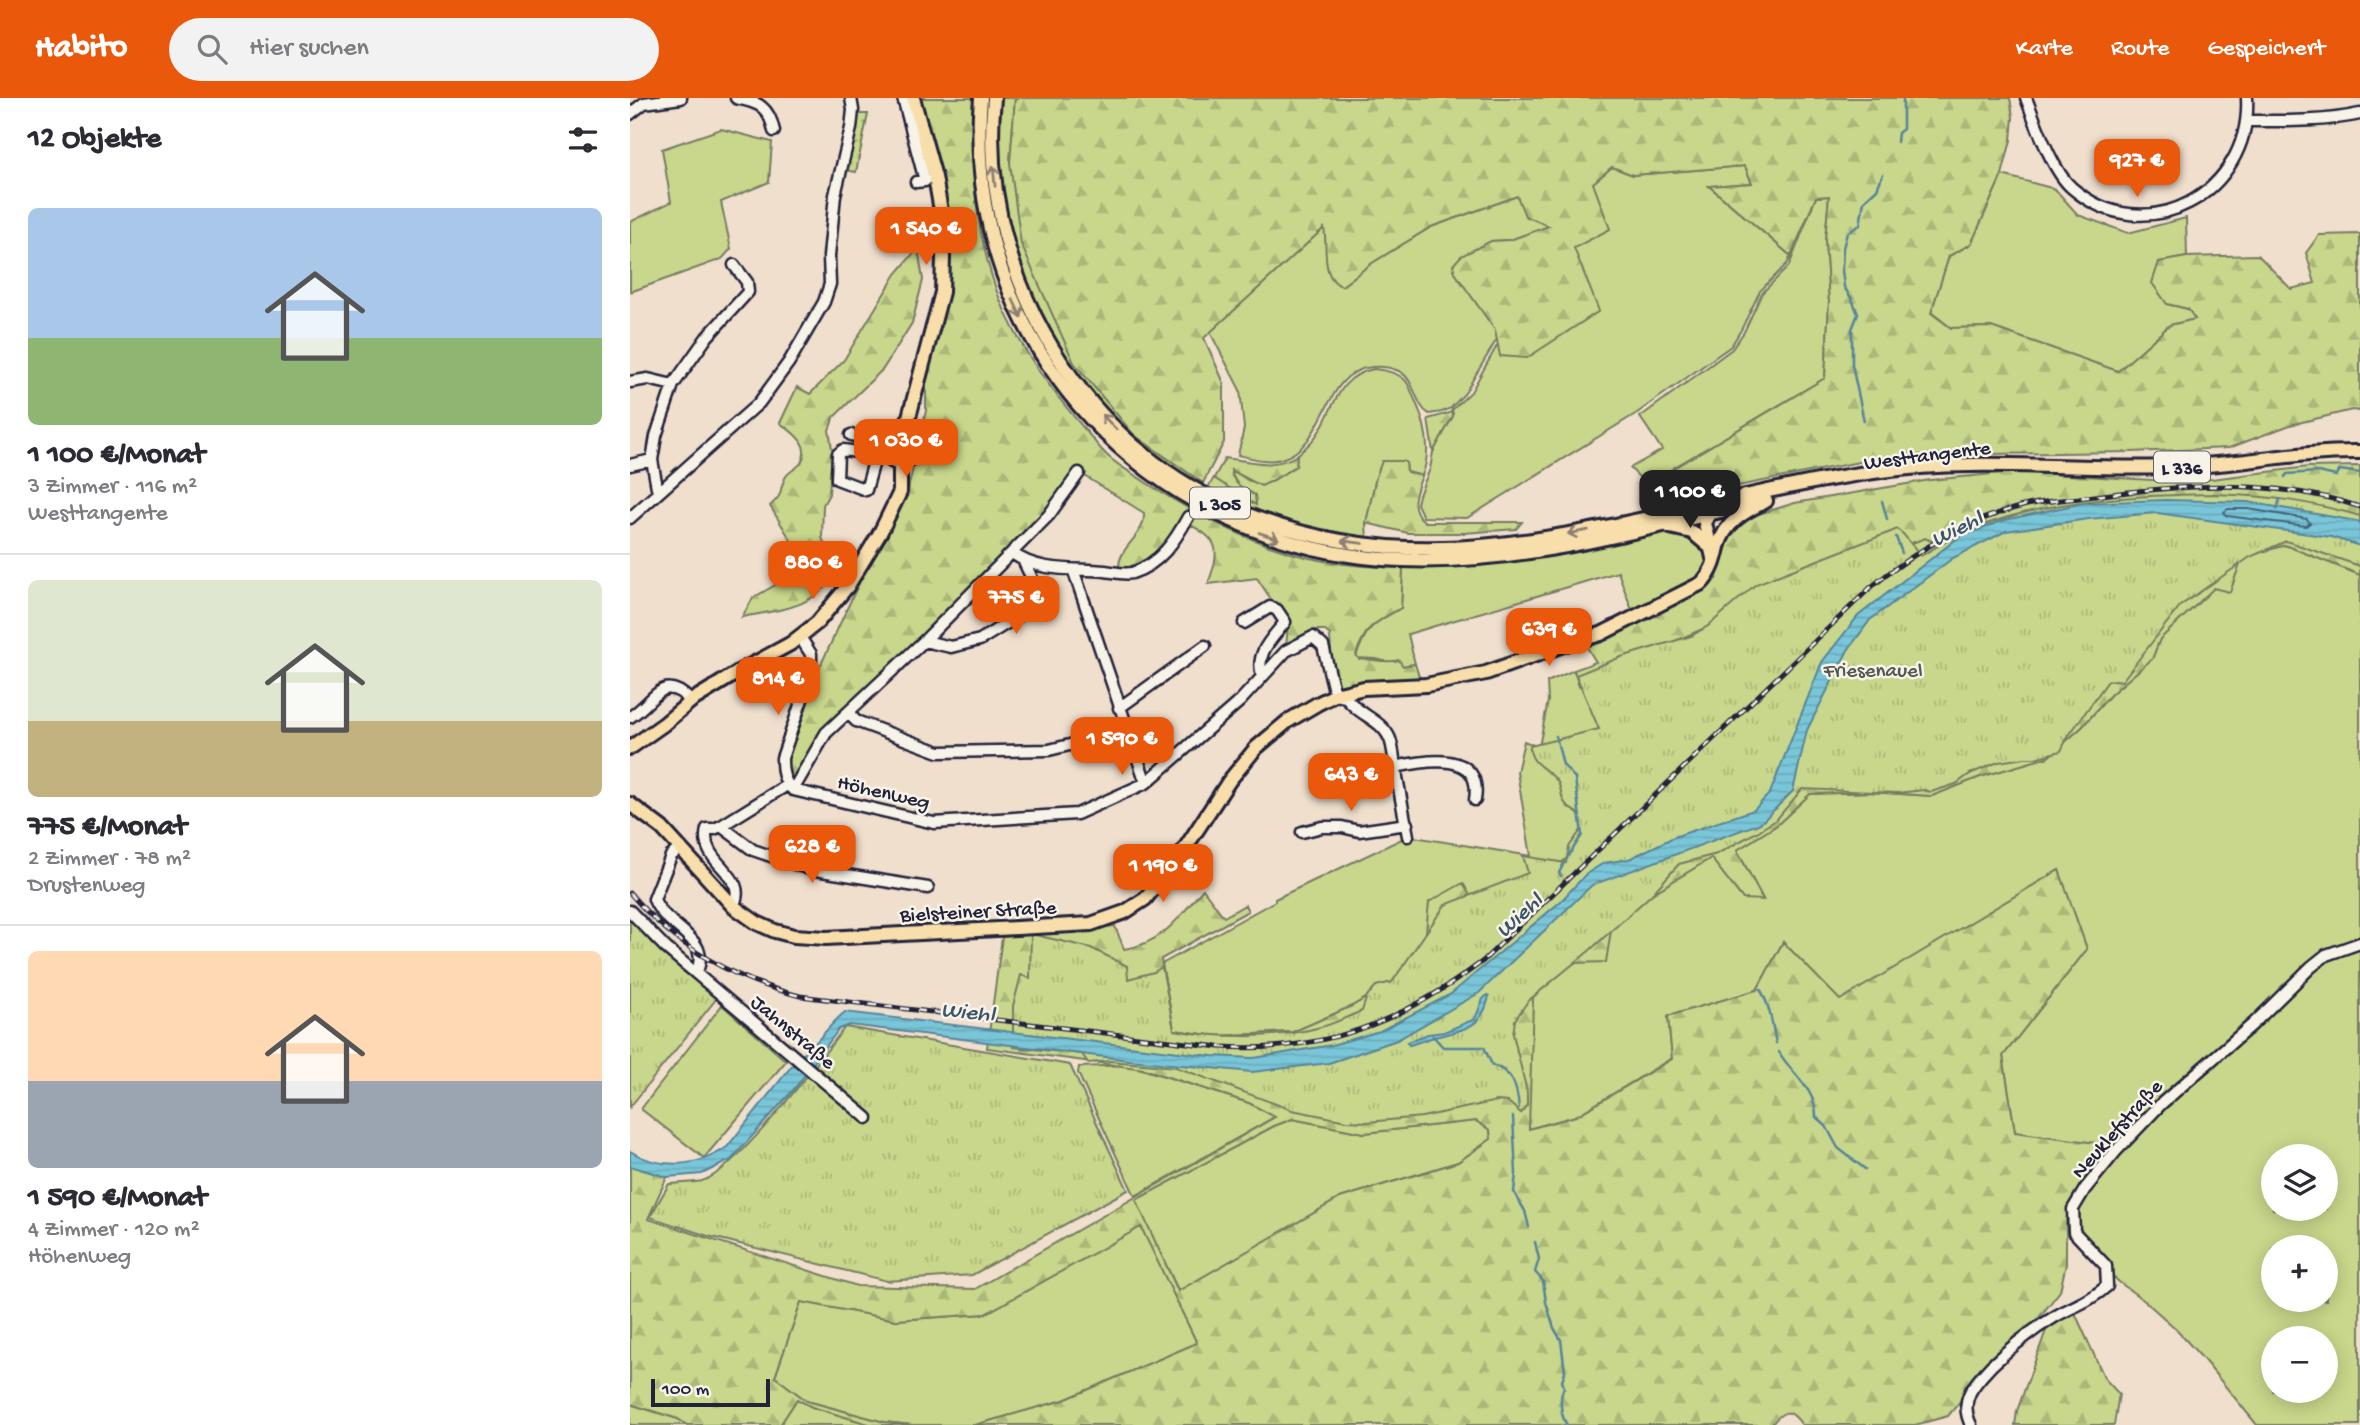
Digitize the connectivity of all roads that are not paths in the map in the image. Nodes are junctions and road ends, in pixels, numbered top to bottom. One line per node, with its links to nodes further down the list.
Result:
1 (681, 98): 10 (street)
2 (736, 98): 13 (street)
3 (850, 98): 28 (street)
4 (903, 98): 14 (street)
5 (914, 98): 19 (main road)
6 (981, 98): 35 (main road, Westtangente / L 305, one-way to 35)
7 (994, 98): 31 (main road, Westtangente / L 305, one-way to 7)
8 (2026, 98): 12 (street)
9 (2247, 98): 12 (street)
10 (630, 114)
11 (2360, 114): 12 (street)
12 (2247, 121)
13 (774, 131)
14 (916, 182)
15 (734, 265): 17 (street)
16 (630, 382): 17 (street)
17 (673, 385): 23 (street)
18 (851, 435): 20 (street)
19 (904, 436): 20 (main road); 24 (main road)
20 (886, 444): 24 (main road)
21 (2360, 452): 26 (main road, L 336)
22 (865, 453): 22 (street)
23 (652, 460): 25 (street); 28 (street)
24 (900, 463): 41 (main road)
25 (630, 465)
26 (2003, 465): 29 (main road, Westtangente / L 336); 30 (main road, Westtangente / L 336)
27 (1079, 473): 37 (street)
28 (658, 493): 34 (street)
29 (1723, 500): 31 (main road, Westtangente / L 305); 32 (main road)
30 (1766, 501): 32 (main road, Westtangente / L 336); 36 (main road, L 336)
31 (1693, 507): 32 (main road)
32 (1707, 514): 35 (main road, Westtangente / L 305); 36 (main road)
33 (1188, 517): 39 (street)
34 (630, 519)
35 (1655, 527): 36 (main road, L 305)
36 (1714, 549): 45 (main road, Bielsteiner Straße / L 336)
37 (1012, 553): 38 (street); 42 (street)
38 (1024, 562): 39 (street); 42 (street)
39 (1074, 572): 47 (street)
40 (1244, 624): 44 (street)
41 (800, 636): 46 (main road); 54 (street)
42 (924, 641): 48 (street)
43 (1205, 646): 47 (street)
44 (1262, 676): 45 (street, Höhenweg); 53 (street, Höhenweg)
45 (1335, 695): 52 (street); 63 (main road, Bielsteiner Straße / L 336)
46 (691, 701): 49 (street); 51 (main road)
47 (1119, 708): 50 (street)
48 (848, 713): 50 (street); 54 (street)
49 (630, 717)
50 (1127, 731): 53 (street)
51 (630, 748)
52 (1395, 766): 55 (street); 57 (street)
53 (1146, 783): 54 (street, Höhenweg)
54 (790, 788): 58 (street)
55 (1475, 800)
56 (630, 804): 61 (main road, Bielsteiner Straße / L 336)
57 (1407, 824): 59 (street); 60 (street)
58 (721, 826): 62 (street); 63 (street)
59 (1302, 832)
60 (1408, 835)
61 (681, 847): 63 (main road, Bielsteiner Straße / L 336); 66 (street)
62 (928, 888)
63 (733, 906)
64 (630, 911): 66 (street, Jahnstraße)
65 (2360, 943): 68 (street, Neuklefstraße)
66 (696, 973): 67 (street, Jahnstraße)
67 (867, 1118)
68 (1971, 1425)

